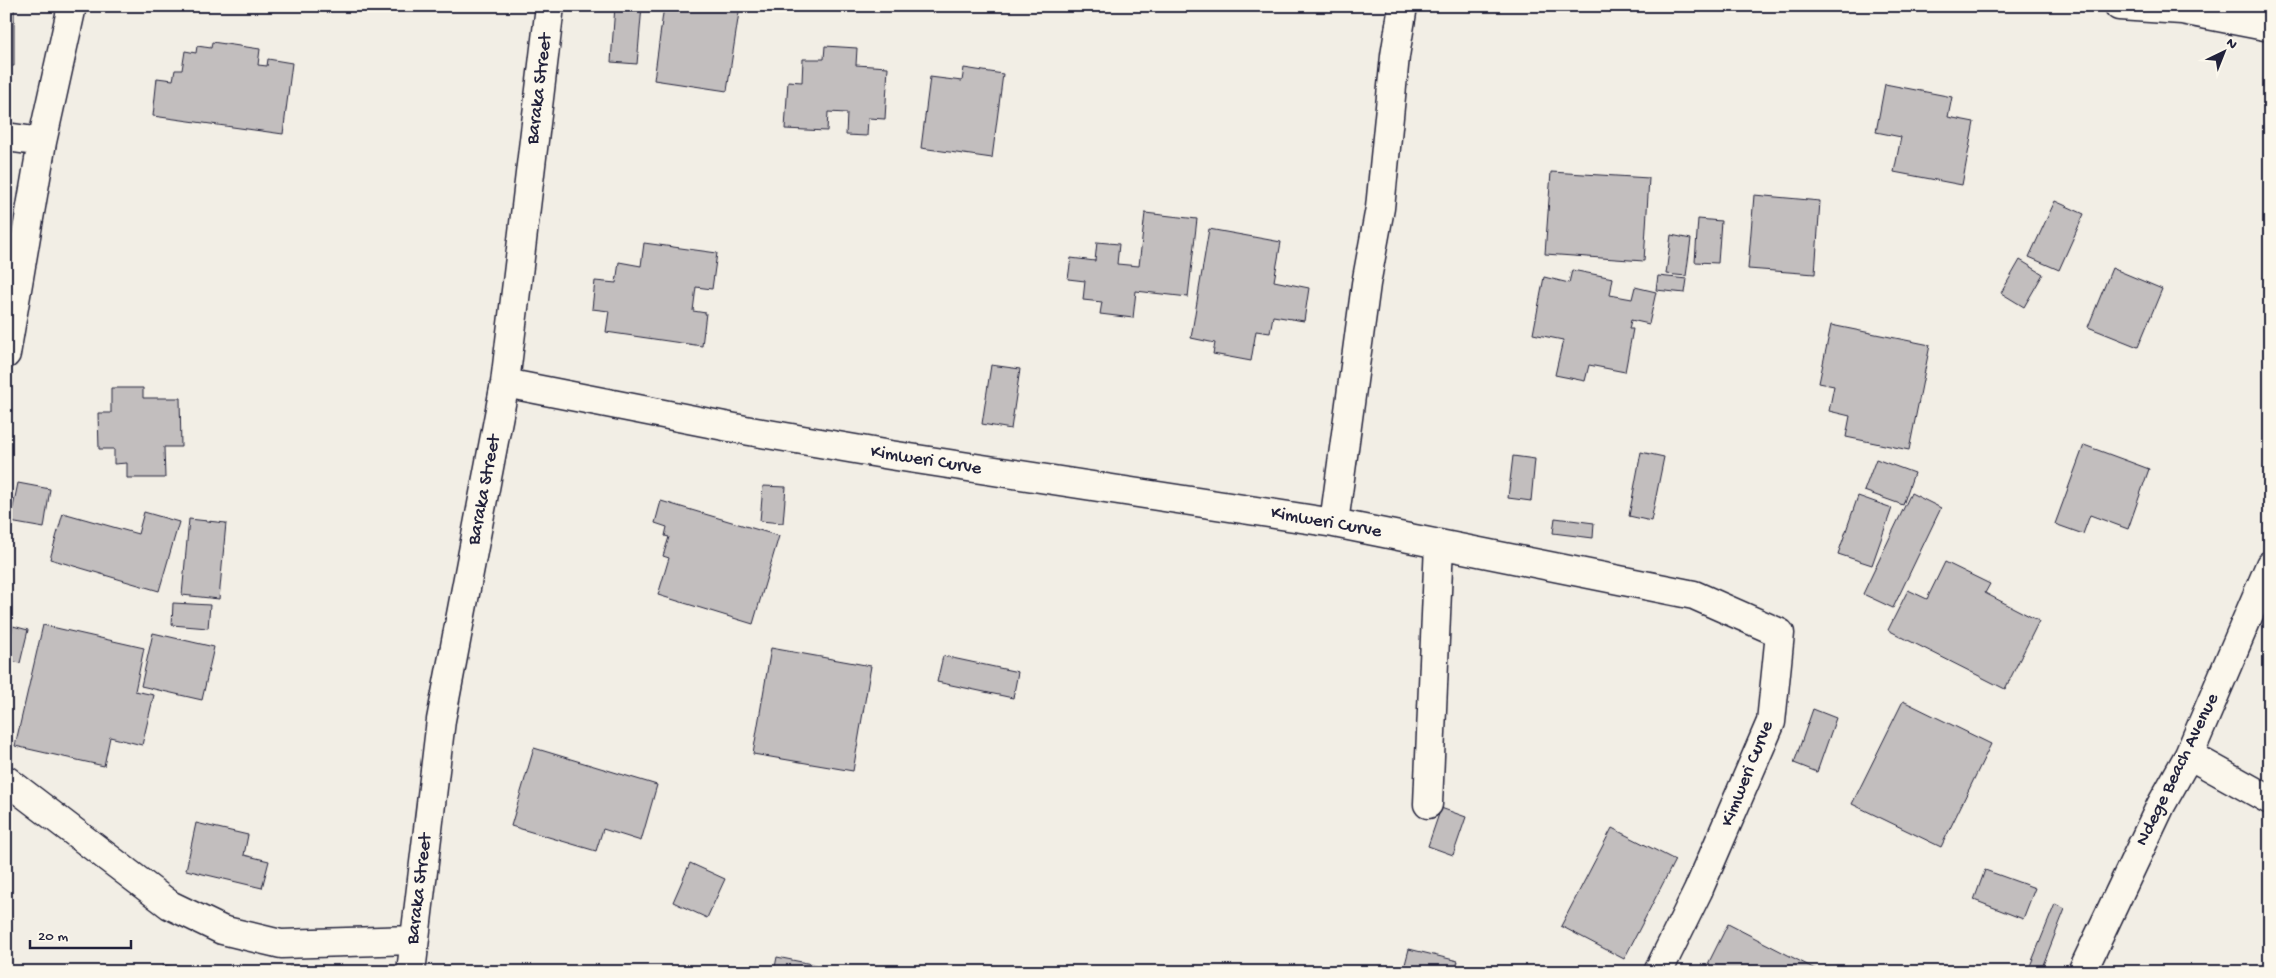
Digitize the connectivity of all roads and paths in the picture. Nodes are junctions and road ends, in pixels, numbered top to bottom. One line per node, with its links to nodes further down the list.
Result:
1 (72, 6): 7 (street)
2 (550, 6): 9 (street, Baraka Street)
3 (1403, 6): 10 (street)
4 (2119, 6): 5 (street)
5 (2270, 27)
6 (6, 137): 7 (street)
7 (42, 142): 8 (street)
8 (6, 354)
9 (506, 383): 10 (street, Kimweri Curve); 17 (street, Baraka Street)
10 (1334, 523): 11 (street, Kimweri Curve)
11 (1439, 544): 16 (street); 19 (street, Kimweri Curve)
12 (2270, 565): 13 (street, Ndege Beach Avenue)
13 (2189, 755): 15 (street); 20 (street, Ndege Beach Avenue)
14 (6, 780): 17 (street)
15 (2270, 800)
16 (1428, 804)
17 (413, 940): 18 (street, Baraka Street)
18 (411, 972)
19 (1658, 972)
20 (2082, 972)

